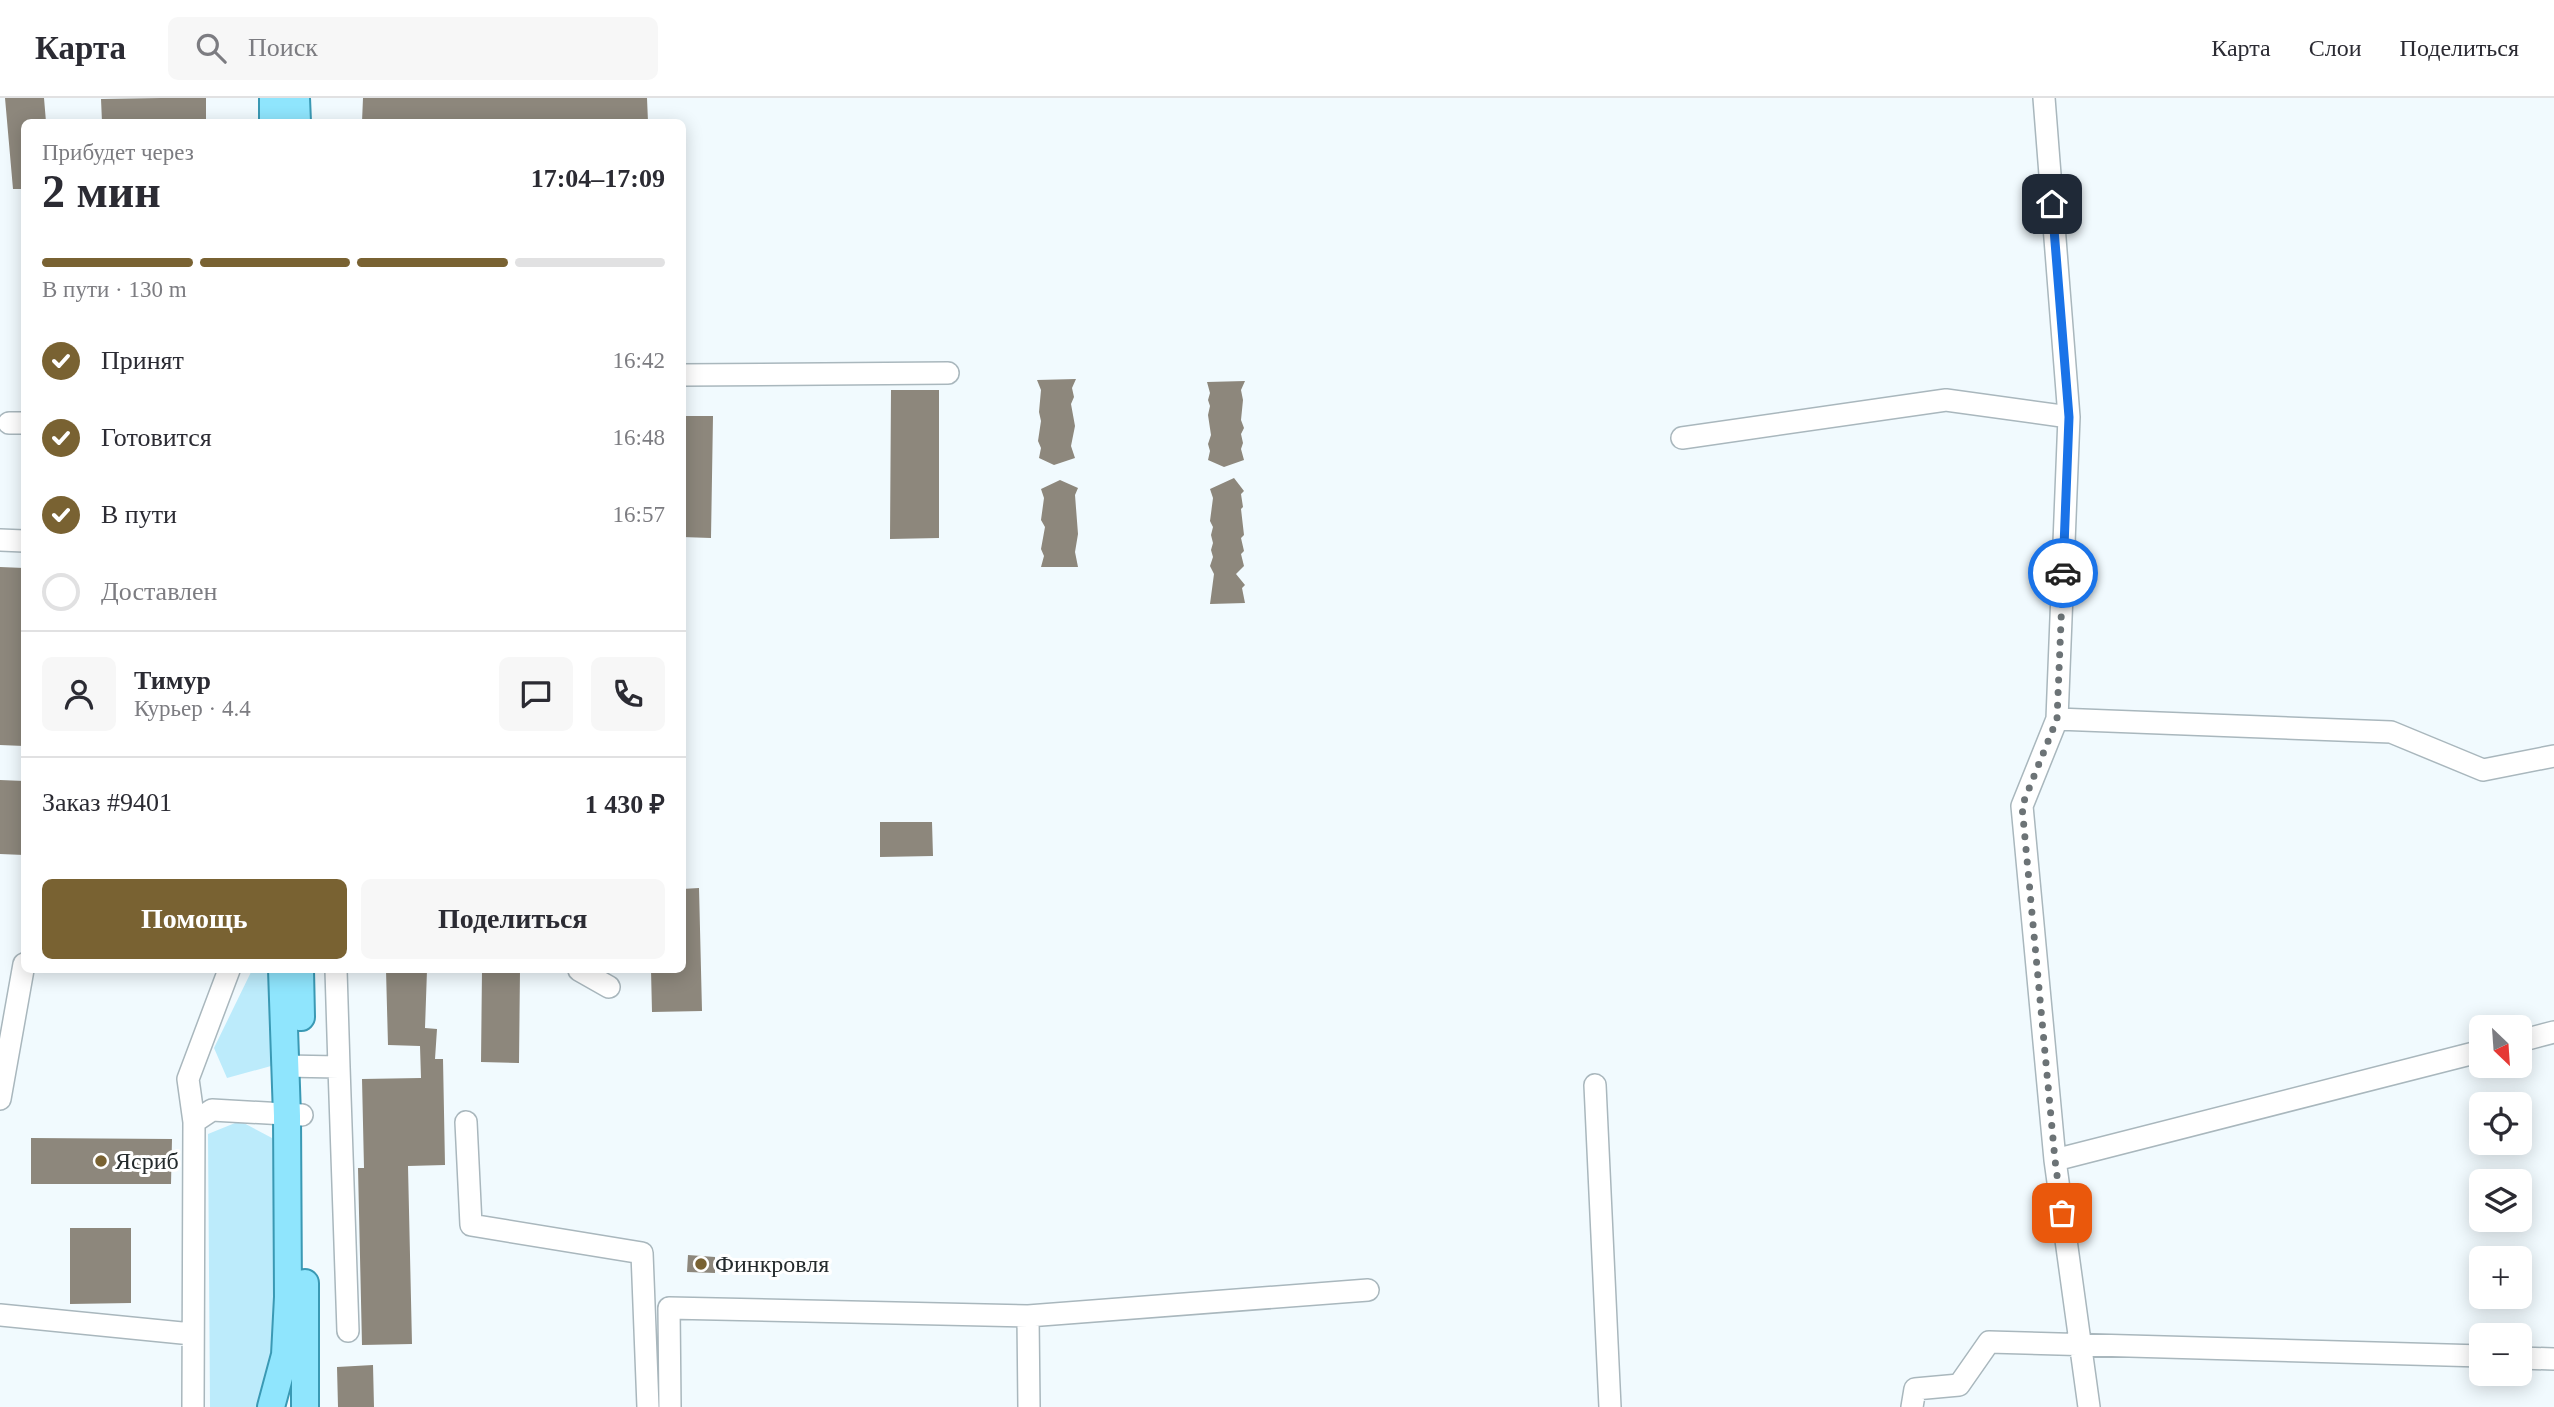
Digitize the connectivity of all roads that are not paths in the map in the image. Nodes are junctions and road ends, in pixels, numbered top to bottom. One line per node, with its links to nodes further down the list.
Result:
1 (273, 98): 4 (main road)
2 (296, 98): 5 (main road)
3 (2044, 98): 8 (lane)
4 (273, 119)
5 (296, 119)
6 (948, 373): 7 (lane)
7 (686, 376)
8 (2069, 417): 9 (lane); 12 (lane)
9 (1682, 438)
10 (0, 540): 11 (lane)
11 (21, 541)
12 (2057, 719): 13 (lane); 31 (lane)
13 (2554, 757)
14 (22, 973): 27 (lane)
15 (228, 973): 29 (lane)
16 (282, 973): 24 (main road)
17 (300, 973): 24 (main road)
18 (336, 973): 25 (lane)
19 (584, 973): 20 (lane)
20 (609, 987)
21 (2554, 1032): 22 (lane)
22 (2532, 1038)
23 (2469, 1054): 31 (lane)
24 (293, 1066): 25 (lane); 28 (main road)
25 (340, 1067): 35 (lane)
26 (1595, 1085): 47 (lane)
27 (0, 1099)
28 (294, 1115): 29 (lane); 42 (main road); 43 (main road)
29 (194, 1122): 36 (lane)
30 (466, 1122): 44 (lane)
31 (2055, 1160): 37 (lane)
32 (1368, 1290): 34 (lane)
33 (0, 1315): 36 (lane)
34 (1028, 1316): 45 (lane); 46 (lane)
35 (348, 1331)
36 (192, 1334): 41 (lane)
37 (2080, 1345): 38 (lane); 48 (lane); 49 (lane)
38 (2469, 1356)
39 (2532, 1358): 40 (lane)
40 (2554, 1359)
41 (193, 1407)
42 (271, 1407)
43 (305, 1407)
44 (648, 1407)
45 (670, 1407)
46 (1029, 1407)
47 (1610, 1407)
48 (1912, 1407)
49 (2089, 1407)

